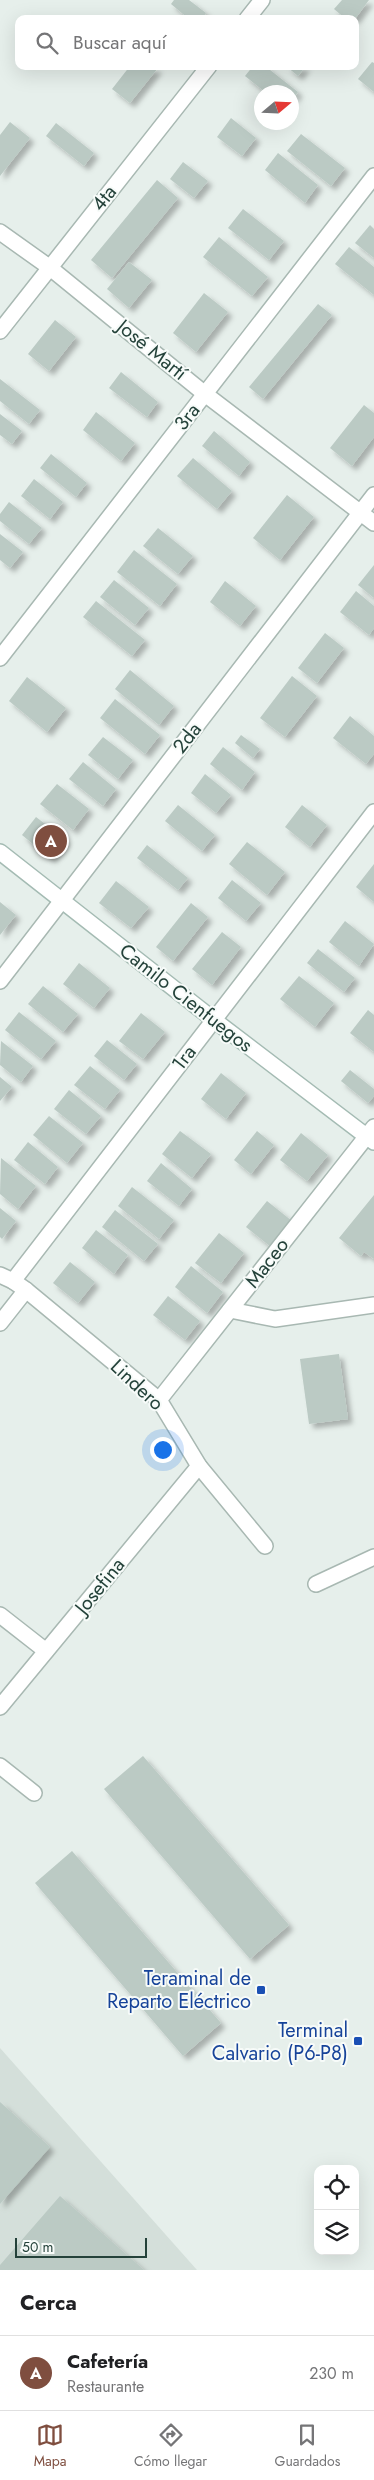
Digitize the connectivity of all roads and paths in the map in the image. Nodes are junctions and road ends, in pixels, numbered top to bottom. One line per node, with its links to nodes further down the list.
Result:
1 (262, 0): 2 (street)
2 (250, 15)
3 (206, 70): 6 (street, 4ta)
4 (374, 176): 8 (street, 3ra)
5 (0, 232): 6 (street, José Martí)
6 (49, 267): 7 (street, 4ta); 8 (street, José Martí)
7 (0, 330)
8 (205, 394): 10 (street, José Martí); 12 (street, 3ra)
9 (374, 495): 10 (street, 2da)
10 (360, 513): 11 (street, José Martí); 15 (street, 2da)
11 (374, 524)
12 (0, 658)
13 (374, 812): 17 (street, 1ra)
14 (0, 852): 15 (street, Camilo Cienfuegos)
15 (62, 901): 16 (street, 2da); 17 (street, Camilo Cienfuegos)
16 (0, 981)
17 (214, 1020): 18 (street, Camilo Cienfuegos); 19 (street, 1ra)
18 (372, 1135): 22 (street, Maceo)
19 (6, 1278): 20 (street, Lindero)
20 (26, 1290): 23 (street); 24 (street, Lindero)
21 (374, 1305): 22 (street)
22 (230, 1310): 24 (street, Maceo)
23 (0, 1323)
24 (159, 1400): 25 (street, Lindero)
25 (199, 1466): 26 (street, Lindero); 30 (street, Josefina)
26 (265, 1546)
27 (374, 1557): 28 (street)
28 (316, 1584)
29 (0, 1615): 30 (street)
30 (46, 1651): 31 (street, Josefina)
31 (0, 1707)
32 (0, 1766): 33 (street)
33 (34, 1793)

